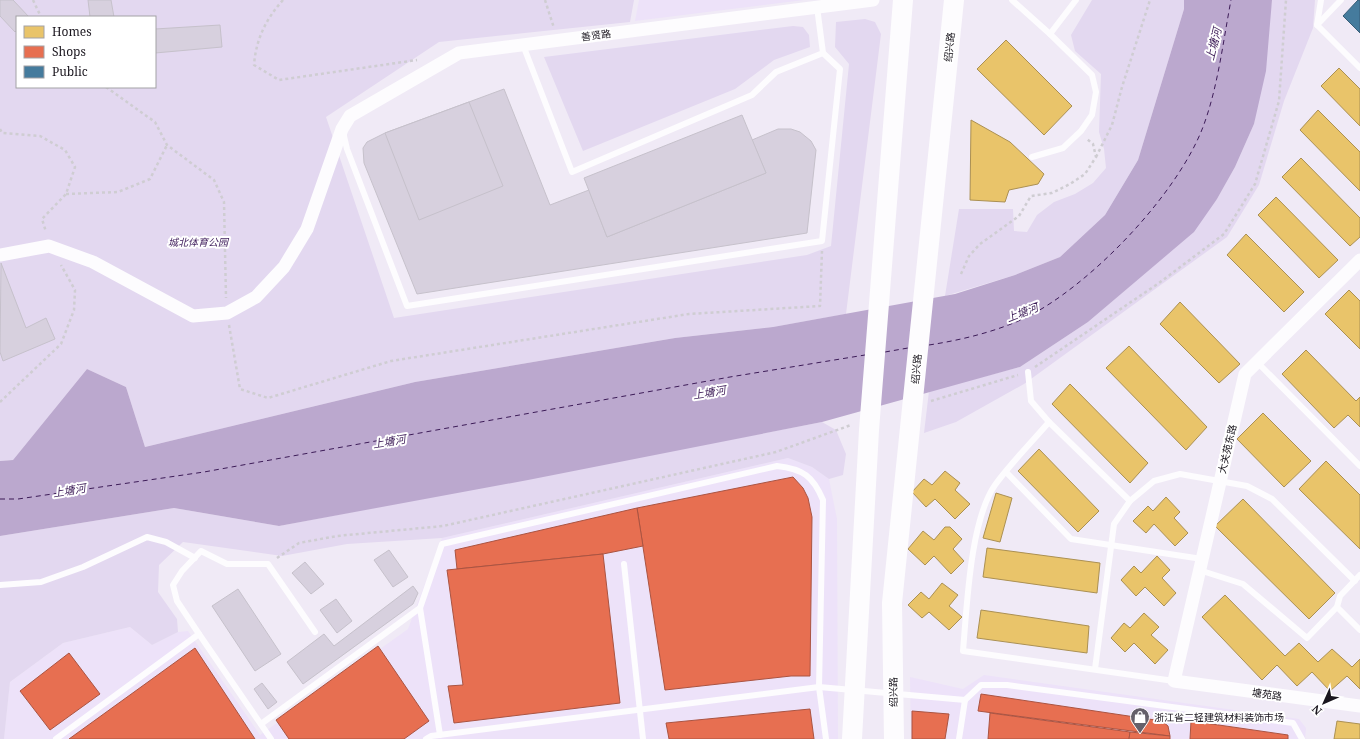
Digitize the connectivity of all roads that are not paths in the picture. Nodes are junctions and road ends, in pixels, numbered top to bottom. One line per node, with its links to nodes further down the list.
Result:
1 (873, 0): 8 (street, 善贤路)
2 (903, 0): 40 (main road)
3 (954, 0): 41 (main road, 绍兴路)
4 (1012, 0): 10 (lane)
5 (1076, 0): 10 (lane)
6 (1321, 0): 9 (lane)
7 (1341, 0): 9 (lane)
8 (817, 7): 11 (street, 善贤路); 12 (lane)
9 (1317, 25): 13 (lane)
10 (1050, 34): 15 (lane)
11 (523, 45): 12 (lane); 14 (street, 善贤路)
12 (824, 53): 14 (lane)
13 (1360, 68)
14 (342, 129): 16 (street, 善贤路)
15 (1032, 157)
16 (0, 256)
17 (1360, 260): 18 (street, 大关苑东路)
18 (1257, 362): 21 (lane); 23 (street, 大关苑东路)
19 (1028, 372): 20 (lane)
20 (1048, 422): 22 (lane); 24 (lane)
21 (1360, 466)
22 (1006, 472): 25 (lane); 37 (lane)
23 (1220, 481): 24 (lane); 28 (street, 大关苑东路); 30 (lane)
24 (1130, 501): 25 (lane)
25 (1112, 545): 28 (lane); 37 (lane)
26 (194, 558): 31 (lane); 35 (lane); 36 (lane)
27 (624, 564): 44 (lane)
28 (1200, 565): 32 (lane); 38 (street, 大关苑东路)
29 (1360, 575): 30 (lane)
30 (1355, 581): 32 (lane)
31 (0, 585)
32 (1337, 607): 34 (lane)
33 (420, 608): 39 (lane); 45 (lane); 46 (lane)
34 (1360, 630)
35 (315, 632)
36 (199, 634): 45 (lane); 47 (lane)
37 (1095, 669): 38 (lane)
38 (1174, 681): 43 (street, 塘苑路)
39 (819, 687): 40 (lane); 44 (lane); 51 (lane)
40 (855, 690): 41 (lane); 52 (main road)
41 (893, 692): 42 (lane); 53 (main road, 绍兴路)
42 (965, 700): 54 (lane); 55 (lane)
43 (1360, 706)
44 (640, 710): 46 (lane); 50 (lane)
45 (260, 724): 48 (lane)
46 (440, 735): 49 (lane)
47 (56, 739)
48 (271, 739)
49 (426, 739)
50 (643, 739)
51 (826, 739)
52 (852, 739)
53 (894, 739)
54 (959, 739)
55 (1302, 739)

